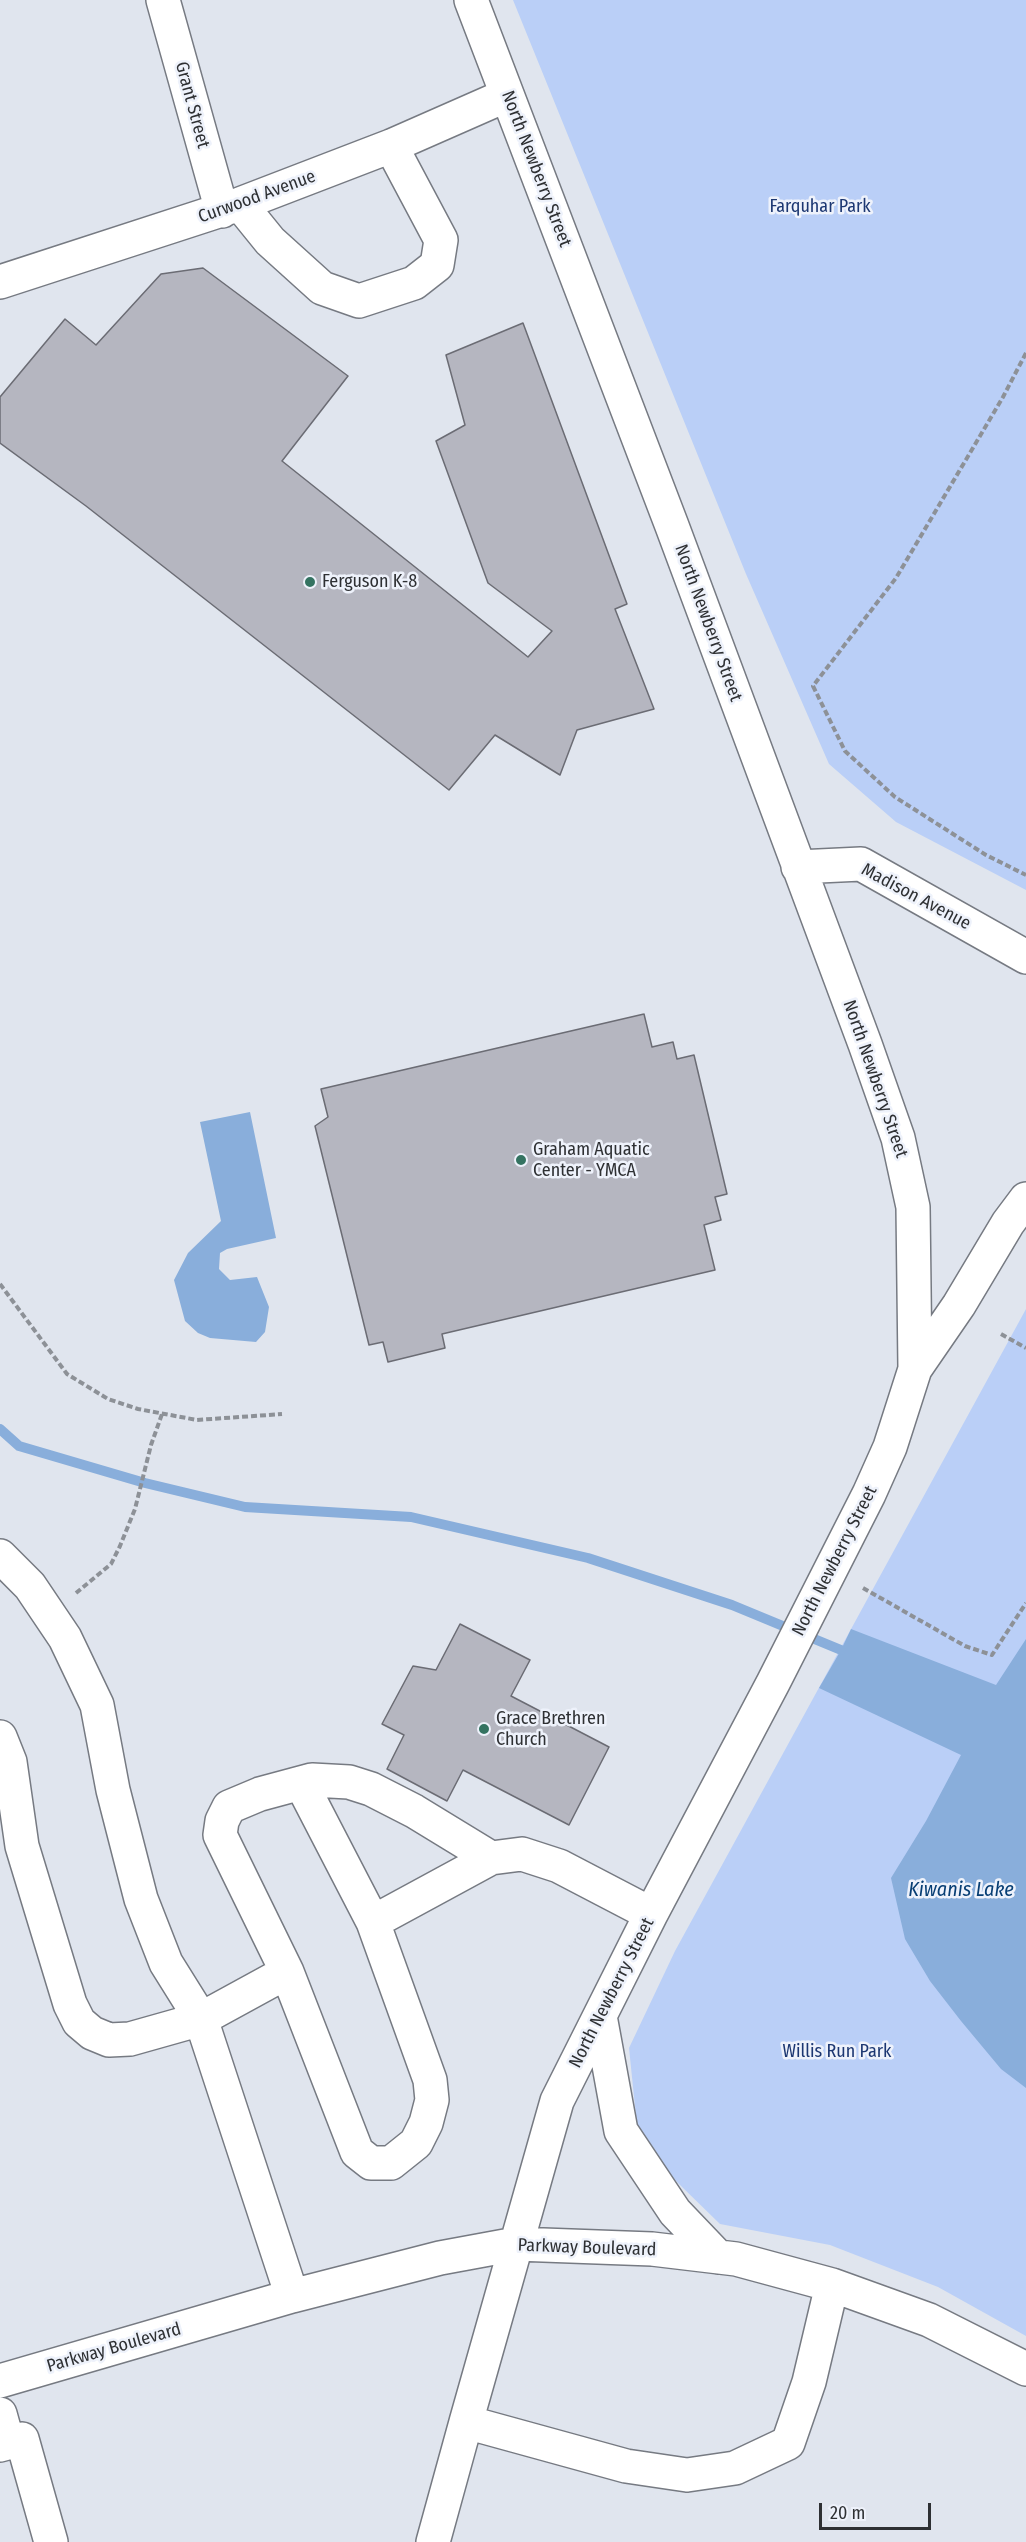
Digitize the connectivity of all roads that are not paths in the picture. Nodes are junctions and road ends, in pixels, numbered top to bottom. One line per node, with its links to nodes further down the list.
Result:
1 (163, 0): 5 (street, Grant Street)
2 (471, 0): 3 (street, North Newberry Street)
3 (507, 95): 4 (street, Curwood Avenue); 7 (street, North Newberry Street)
4 (391, 146): 5 (street, Curwood Avenue); 5 (street)
5 (231, 208): 6 (street, Curwood Avenue)
6 (0, 282)
7 (798, 867): 8 (street, Madison Avenue); 10 (street, North Newberry Street)
8 (1026, 957)
9 (1026, 1199): 10 (street)
10 (915, 1369): 15 (street, North Newberry Street)
11 (0, 1557): 19 (street)
12 (0, 1737): 19 (street)
13 (301, 1783): 14 (street); 16 (street); 17 (street)
14 (491, 1858): 15 (street); 16 (street)
15 (651, 1914): 18 (street, North Newberry Street)
16 (373, 1922): 17 (street)
17 (287, 1972): 19 (street)
18 (600, 2016): 20 (street, North Newberry Street); 21 (street)
19 (201, 2019): 23 (street)
20 (516, 2244): 21 (street, Parkway Boulevard); 23 (street, Parkway Boulevard); 26 (street, North Newberry Street)
21 (718, 2257): 22 (street, Parkway Boulevard)
22 (832, 2285): 24 (street, Parkway Boulevard); 26 (street)
23 (292, 2296): 25 (street, Parkway Boulevard)
24 (1026, 2369)
25 (0, 2381)
26 (466, 2422): 29 (street, North Newberry Street)
27 (3, 2434): 28 (street)
28 (51, 2542)
29 (433, 2542)

